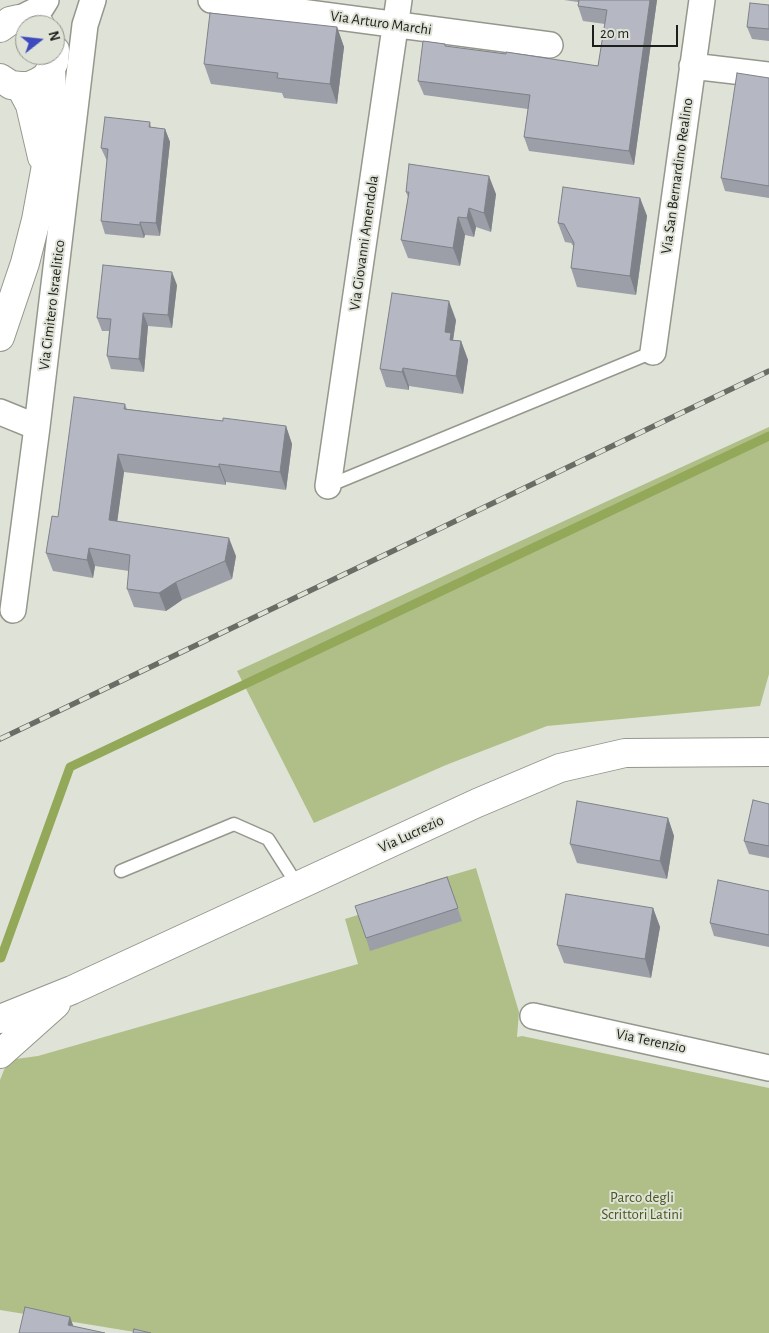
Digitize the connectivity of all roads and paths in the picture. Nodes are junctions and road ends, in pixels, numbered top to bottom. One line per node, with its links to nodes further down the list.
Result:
1 (46, 0): 6 (street)
2 (93, 0): 7 (street, Via Cimitero Israelitico)
3 (212, 0): 8 (street, Via Arturo Marchi)
4 (399, 0): 8 (street, Via Giovanni Amendola)
5 (702, 0): 13 (street, Via San Bernardino Realino)
6 (32, 15)
7 (85, 24): 9 (street); 20 (street, Via Cimitero Israelitico)
8 (395, 26): 10 (street, Via Arturo Marchi); 21 (street, Via Giovanni Amendola)
9 (65, 43)
10 (550, 45)
11 (50, 65): 15 (street)
12 (54, 65): 16 (street, Via Cimitero Israelitico)
13 (692, 66): 14 (street); 18 (street, Via San Bernardino Realino)
14 (769, 75)
15 (10, 82): 16 (street, Via Cimitero Israelitico)
16 (45, 170): 17 (street, Via Cimitero Israelitico)
17 (0, 337)
18 (653, 352): 21 (lane)
19 (0, 412): 20 (street)
20 (37, 427): 22 (street, Via Cimitero Israelitico)
21 (328, 486)
22 (13, 610)
23 (769, 752): 25 (street, Via Lucrezio)
24 (121, 871): 25 (lane)
25 (298, 886): 26 (street, Via Lucrezio)
26 (72, 990): 28 (street, Via Lucrezio); 29 (street, Via Lucrezio)
27 (534, 1016): 30 (street, Via Terenzio)
28 (0, 1019)
29 (0, 1054)
30 (769, 1067)

